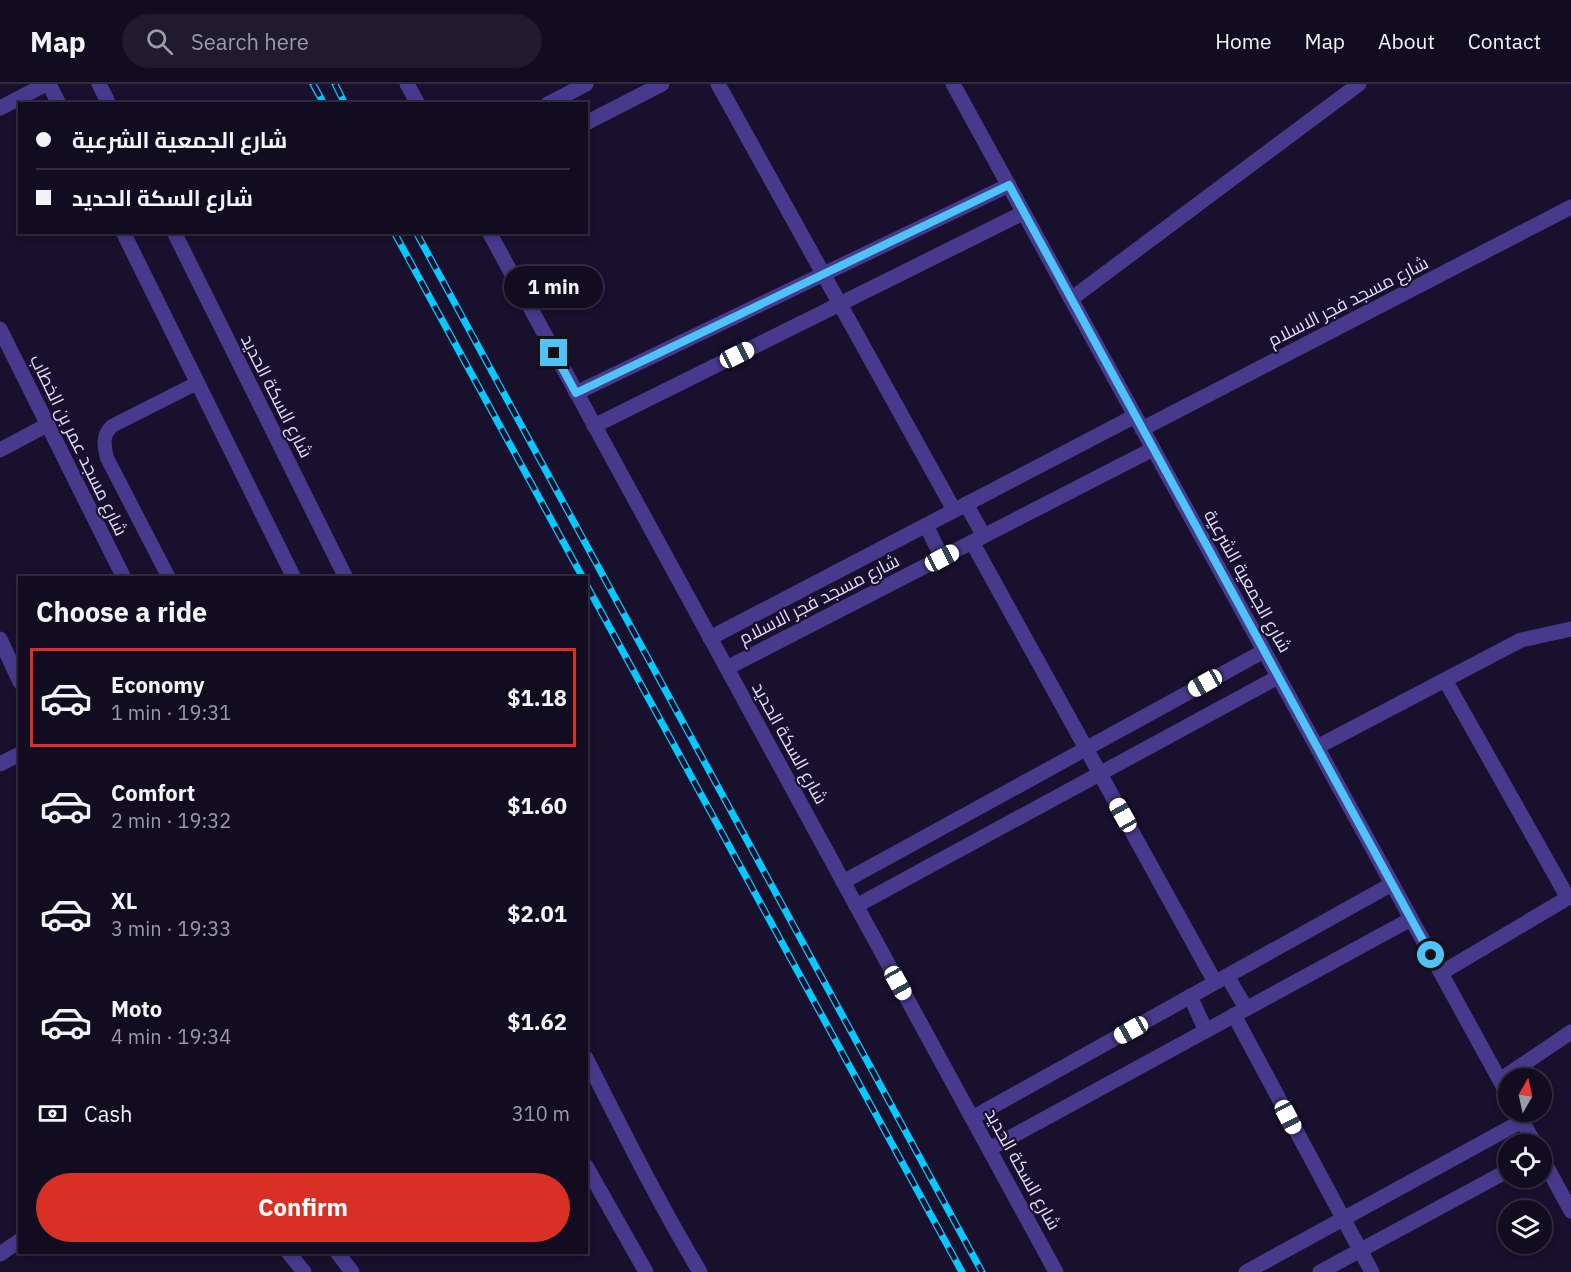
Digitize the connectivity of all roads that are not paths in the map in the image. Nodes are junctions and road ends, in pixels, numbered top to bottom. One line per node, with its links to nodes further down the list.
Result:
1 (48, 84): 9 (street); 13 (street)
2 (99, 84): 10 (street)
3 (407, 84): 11 (street)
4 (585, 84): 12 (street)
5 (662, 84): 14 (street)
6 (718, 84): 21 (street)
7 (953, 84): 15 (street, شارع الجمعية الشرعية)
8 (1356, 85): 22 (street)
9 (58, 102)
10 (108, 102)
11 (417, 102)
12 (552, 102)
13 (0, 108)
14 (588, 122)
15 (1009, 185): 17 (street, شارع الجمعية الشرعية); 21 (street)
16 (1571, 207): 27 (street, شارع مسجد فجر الاسلام)
17 (1023, 213): 22 (street, شارع الجمعية الشرعية); 23 (street)
18 (124, 234): 25 (street)
19 (175, 234): 39 (street, شارع السكة الحديد)
20 (490, 234): 26 (street, شارع السكة الحديد)
21 (824, 274): 23 (street); 26 (street)
22 (1071, 299): 27 (street, شارع الجمعية الشرعية)
23 (840, 304): 29 (street); 32 (street)
24 (0, 329): 28 (street, شارع مسجد عمر بن الخطاب)
25 (197, 383): 37 (lane); 38 (street)
26 (576, 393): 29 (street, شارع السكة الحديد)
27 (1138, 422): 30 (street, شارع الجمعية الشرعية); 32 (street, شارع مسجد فجر الاسلام)
28 (47, 424): 31 (street); 36 (street, شارع مسجد عمر بن الخطاب)
29 (594, 426): 41 (street, شارع السكة الحديد)
30 (1153, 449): 34 (street, شارع مسجد فجر الاسلام); 43 (street, شارع الجمعية الشرعية)
31 (0, 450)
32 (960, 507): 33 (street, شارع مسجد فجر الاسلام); 34 (street)
33 (926, 525): 35 (street); 41 (street, شارع مسجد فجر الاسلام)
34 (978, 539): 35 (street, شارع مسجد فجر الاسلام); 49 (street)
35 (942, 558): 44 (street, شارع مسجد فجر الاسلام)
36 (123, 576)
37 (168, 576)
38 (293, 576)
39 (345, 576)
40 (1571, 629): 47 (street)
41 (710, 638): 44 (street, شارع السكة الحديد)
42 (0, 639): 46 (street)
43 (1264, 651): 45 (street, شارع الجمعية الشرعية); 49 (street)
44 (727, 668): 53 (street, شارع السكة الحديد)
45 (1278, 677): 48 (street, شارع الجمعية الشرعية); 52 (street)
46 (18, 678)
47 (1445, 680): 48 (street); 55 (street)
48 (1317, 747): 54 (street, شارع الجمعية الشرعية)
49 (1086, 749): 52 (street); 53 (street)
50 (18, 755): 51 (street)
51 (0, 764)
52 (1100, 774): 56 (street); 59 (street)
53 (843, 882): 56 (street, شارع السكة الحديد)
54 (1392, 884): 57 (street, شارع الجمعية الشرعية); 59 (street)
55 (1569, 897): 58 (street)
56 (856, 906): 67 (street, شارع السكة الحديد)
57 (1411, 919): 58 (street, شارع الجمعية الشرعية); 61 (street)
58 (1441, 973): 66 (street, شارع الجمعية الشرعية)
59 (1221, 979): 60 (street); 61 (street)
60 (1190, 996): 62 (street); 67 (street)
61 (1240, 1012): 62 (street); 74 (street)
62 (1206, 1031): 69 (street)
63 (1571, 1032): 65 (street)
64 (588, 1062): 83 (street)
65 (1518, 1068)
66 (1498, 1076)
67 (972, 1118): 69 (street, شارع السكة الحديد)
68 (1509, 1122): 74 (street)
69 (989, 1149): 84 (street, شارع السكة الحديد)
70 (588, 1170): 82 (street)
71 (1498, 1176): 76 (street)
72 (1552, 1176): 73 (street)
73 (1571, 1211)
74 (1343, 1219): 76 (street); 85 (street)
75 (18, 1241): 77 (street)
76 (1360, 1250): 86 (street); 87 (street)
77 (0, 1254)
78 (290, 1254): 80 (street)
79 (338, 1254): 81 (street)
80 (304, 1272)
81 (352, 1272)
82 (646, 1272)
83 (700, 1272)
84 (1056, 1272)
85 (1246, 1272)
86 (1320, 1272)
87 (1372, 1272)

